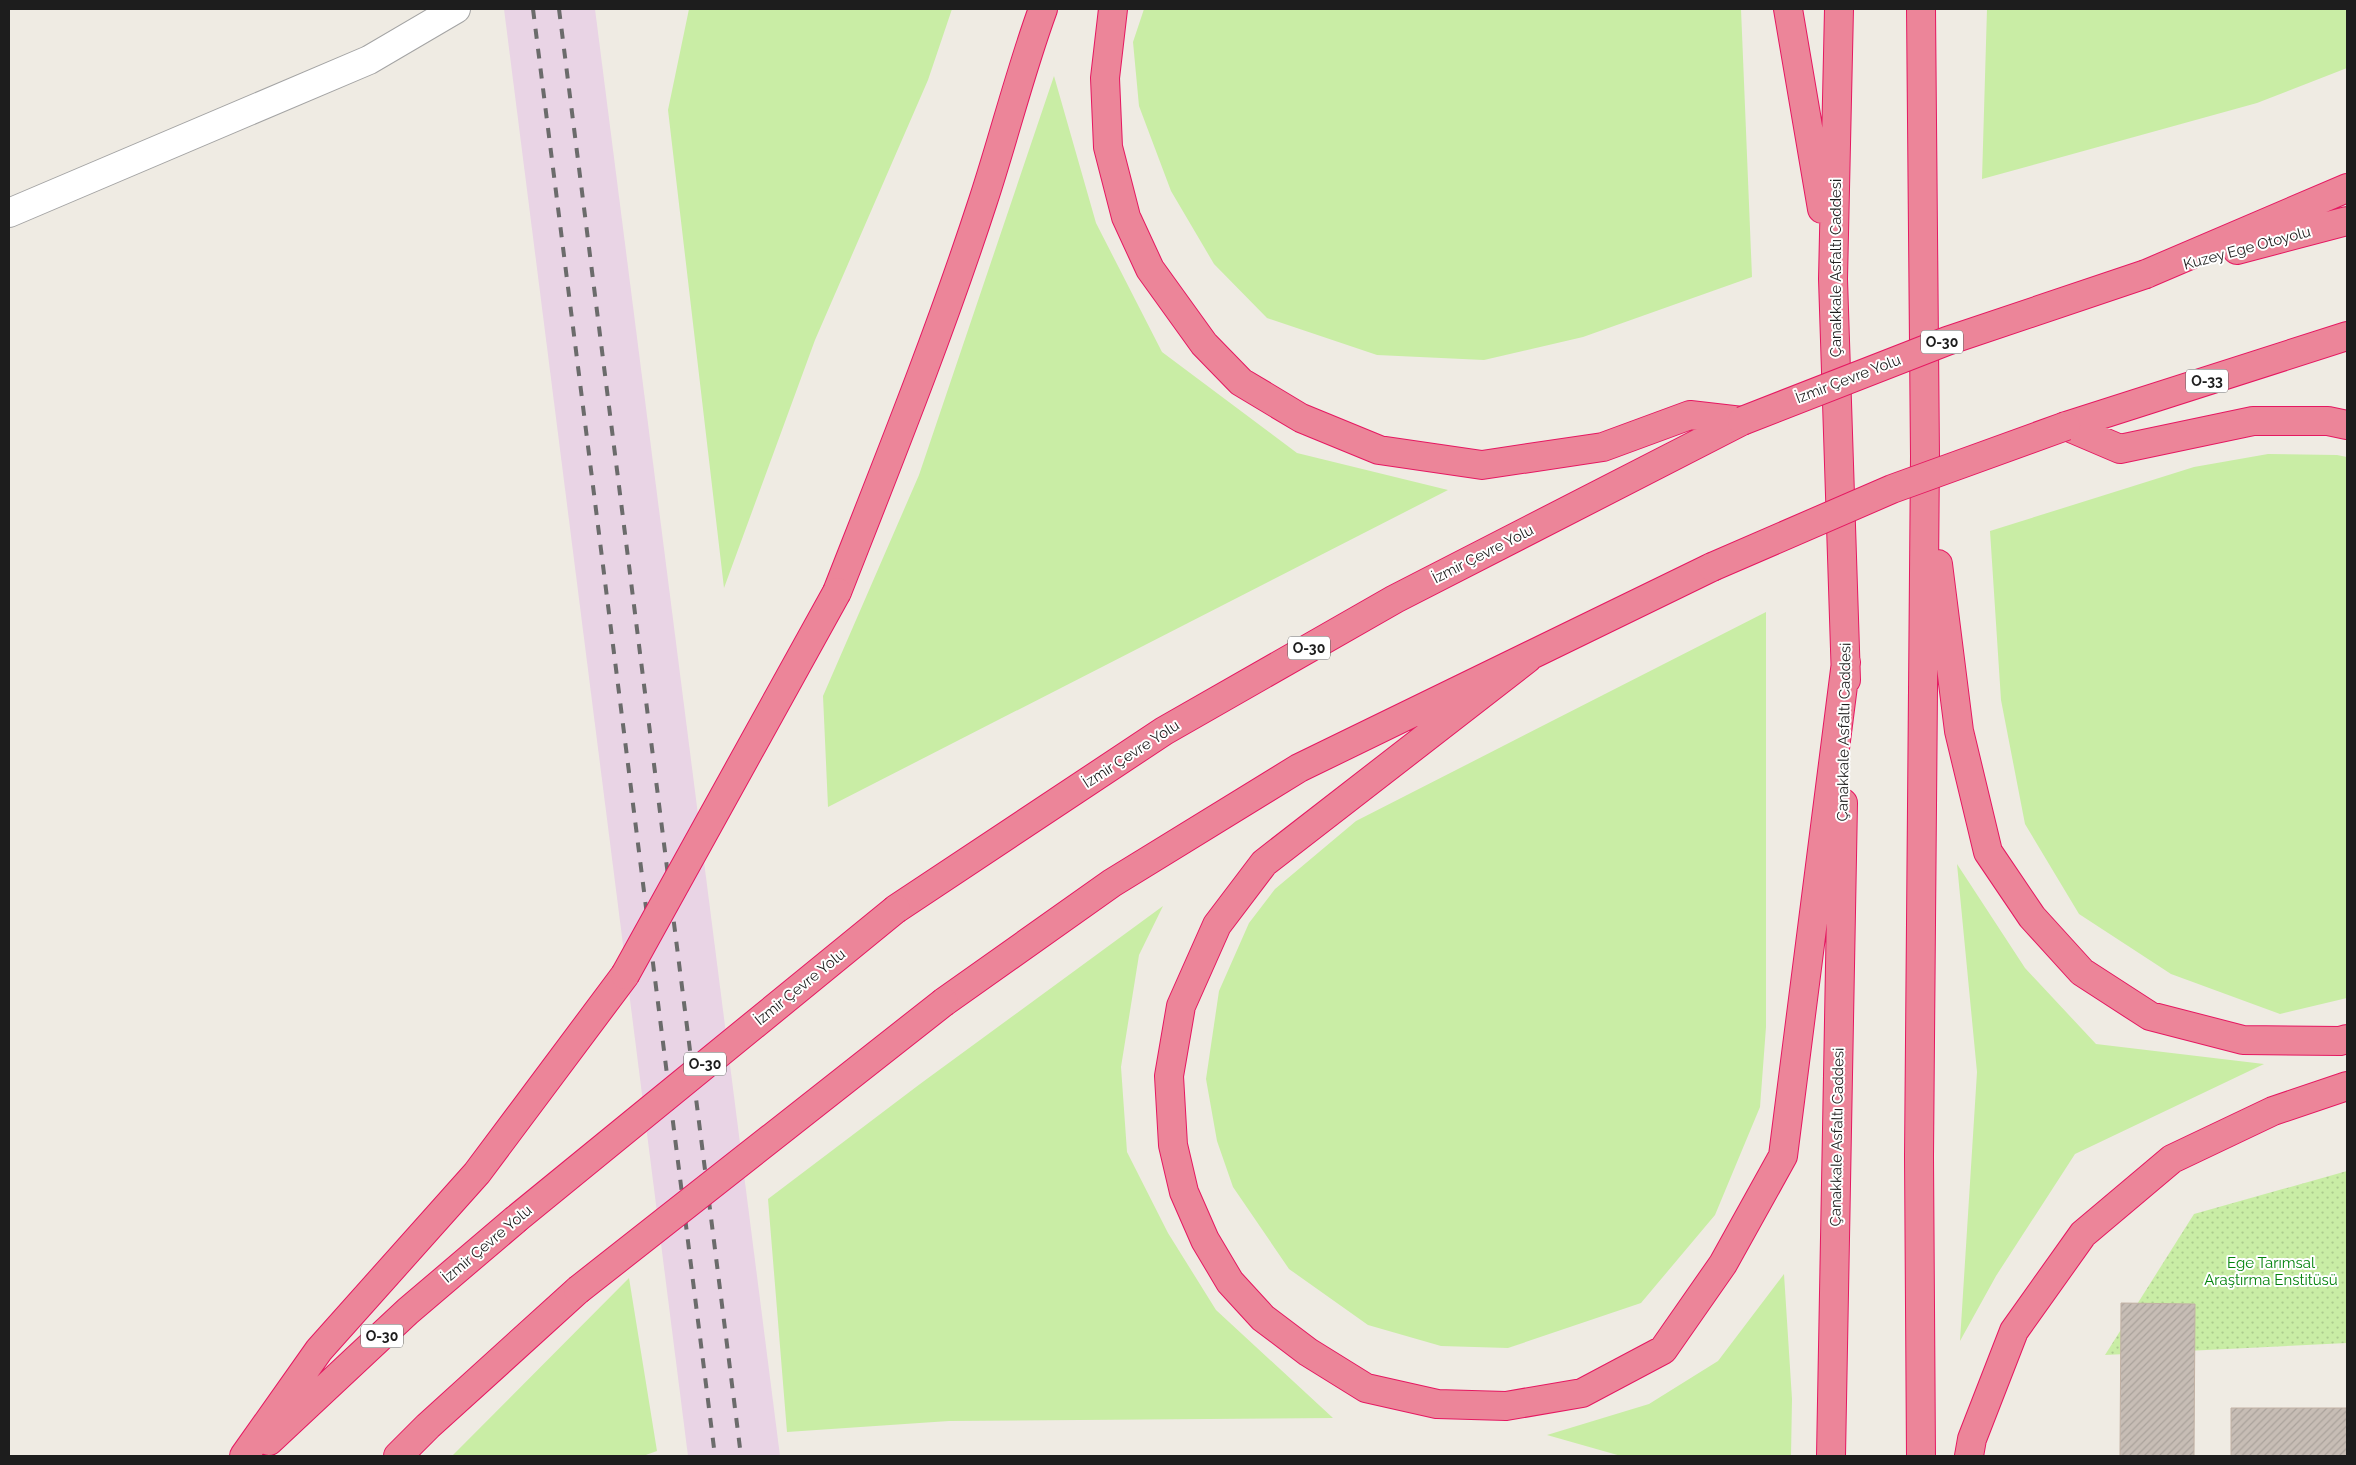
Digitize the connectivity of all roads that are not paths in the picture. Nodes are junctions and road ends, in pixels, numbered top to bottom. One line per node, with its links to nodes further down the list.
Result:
1 (456, 9): 8 (street)
2 (1043, 9): 21 (highway, bridge)
3 (1113, 9): 13 (highway)
4 (1788, 9): 11 (highway)
5 (1840, 9): 11 (highway, Çanakkale Asfaltı Caddesi)
6 (1921, 9): 16 (highway)
7 (2347, 188): 10 (highway)
8 (9, 213)
9 (2347, 221): 10 (highway, Kuzey Ege Otoyolu)
10 (2146, 274): 13 (highway, İzmir Çevre Yolu / O-30, bridge)
11 (1833, 279): 18 (highway, Çanakkale Asfaltı Caddesi)
12 (2347, 336): 15 (highway, O-33)
13 (1742, 421): 22 (highway, İzmir Çevre Yolu / O-30, bridge)
14 (2347, 424): 15 (highway)
15 (2066, 426): 17 (highway, bridge)
16 (1925, 456): 19 (highway); 25 (highway)
17 (1527, 658): 18 (highway); 23 (highway, bridge)
18 (1846, 662): 24 (highway, Çanakkale Asfaltı Caddesi)
19 (2347, 1039)
20 (2347, 1086): 26 (highway)
21 (244, 1456)
22 (252, 1456)
23 (398, 1456)
24 (1831, 1456)
25 (1921, 1456)
26 (1969, 1456)

